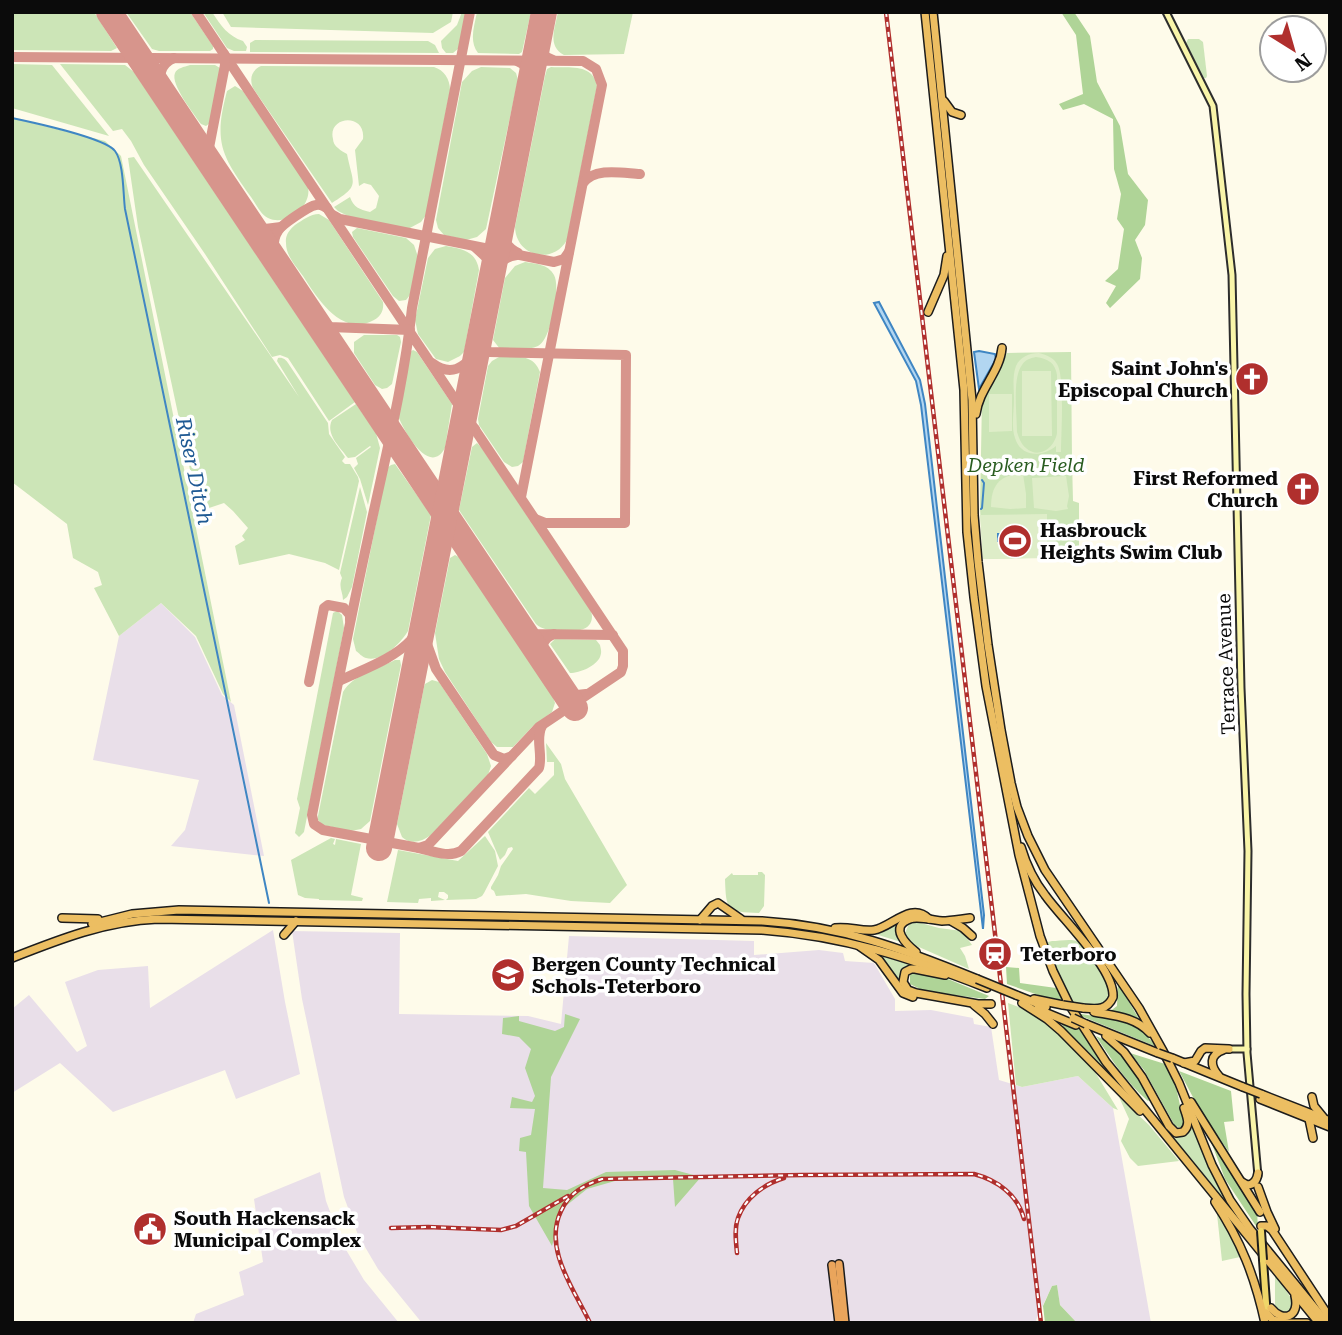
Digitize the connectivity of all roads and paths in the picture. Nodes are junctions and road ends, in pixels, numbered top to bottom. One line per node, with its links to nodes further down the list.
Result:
1 (925, 12): 6 (highway)
2 (933, 12): 4 (highway)
3 (1166, 12): 43 (main road, Terrace Avenue)
4 (941, 92): 5 (highway); 5 (highway)
5 (946, 140): 9 (highway)
6 (946, 217): 7 (highway); 10 (highway)
7 (928, 312)
8 (1002, 348): 9 (highway)
9 (973, 425): 44 (highway)
10 (1006, 792): 38 (highway); 53 (highway)
11 (278, 912): 12 (highway); 15 (highway); 17 (highway)
12 (357, 914): 18 (highway); 21 (highway)
13 (62, 918): 17 (highway)
14 (970, 918): 20 (highway)
15 (207, 919): 21 (highway); 30 (highway)
16 (929, 919): 20 (highway); 26 (highway); 31 (highway)
17 (106, 920): 30 (highway)
18 (700, 920): 19 (highway); 23 (highway)
19 (718, 920): 23 (highway); 24 (highway); 25 (highway)
20 (951, 920): 28 (highway)
21 (281, 921): 22 (highway)
22 (296, 921): 24 (highway); 27 (highway)
23 (744, 921): 26 (highway)
24 (654, 927): 25 (highway)
25 (732, 929): 29 (highway)
26 (829, 929): 31 (highway)
27 (284, 935)
28 (972, 936)
29 (854, 943): 32 (highway); 35 (highway)
30 (12, 955)
31 (922, 957): 33 (highway)
32 (956, 976): 33 (highway); 35 (highway)
33 (978, 982): 34 (highway, bridge)
34 (1019, 999): 38 (highway, bridge); 40 (highway, bridge); 53 (highway)
35 (959, 1001): 36 (highway)
36 (971, 1003): 37 (highway); 39 (highway)
37 (991, 1004)
38 (1083, 1008): 44 (highway)
39 (993, 1024)
40 (1088, 1027): 41 (highway); 44 (highway)
41 (1106, 1037): 44 (highway); 47 (highway)
42 (1229, 1049): 43 (main road); 45 (highway); 46 (highway)
43 (1247, 1049): 55 (main road, Terrace Avenue)
44 (1161, 1054): 45 (highway, bridge); 47 (highway)
45 (1176, 1061): 46 (highway); 48 (highway)
46 (1222, 1079): 48 (highway)
47 (1179, 1083): 56 (highway); 69 (highway)
48 (1244, 1090): 49 (highway, bridge)
49 (1261, 1097): 50 (highway); 51 (highway)
50 (1293, 1106): 52 (highway); 52 (highway)
51 (1309, 1119): 52 (highway); 52 (highway)
52 (1329, 1124)
53 (1170, 1142): 54 (highway)
54 (1192, 1166): 61 (highway); 62 (highway)
55 (1258, 1173): 56 (highway); 57 (main road, Terrace Avenue)
56 (1238, 1179): 58 (highway)
57 (1258, 1187): 58 (main road, Terrace Avenue); 60 (highway)
58 (1260, 1212): 59 (main road, Terrace Avenue)
59 (1261, 1229): 60 (highway); 62 (main road, Terrace Avenue, bridge)
60 (1286, 1251): 63 (highway)
61 (1294, 1293): 62 (highway); 68 (highway)
62 (1269, 1318): 66 (highway)
63 (1330, 1318)
64 (839, 1323): 65 (highway)
65 (845, 1323)
66 (1287, 1323): 67 (highway)
67 (1307, 1323)
68 (1319, 1323)
69 (1327, 1323)

